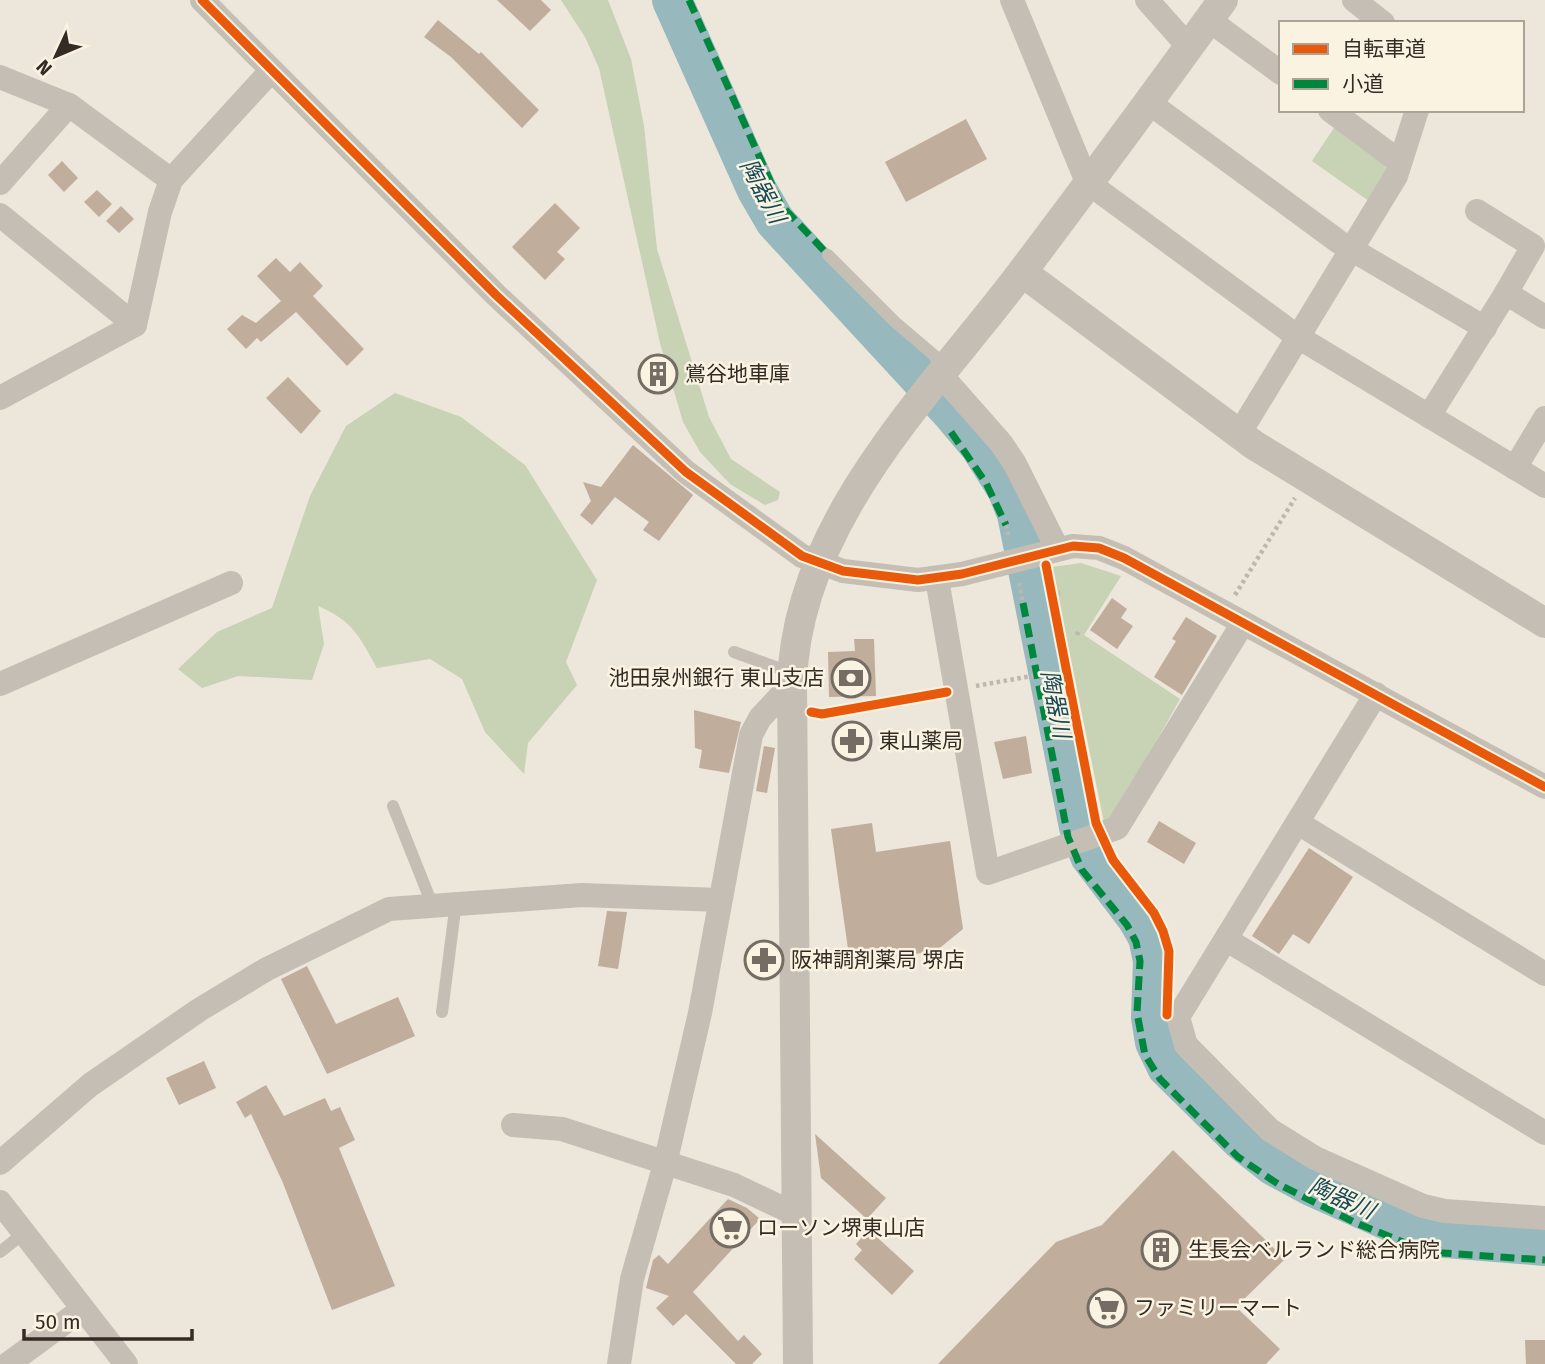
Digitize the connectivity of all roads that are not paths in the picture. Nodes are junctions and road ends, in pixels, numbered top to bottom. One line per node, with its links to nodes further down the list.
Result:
1 (202, 0): 8 (street)
2 (1012, 0): 17 (street)
3 (1147, 0): 7 (street)
4 (1358, 1): 6 (street)
5 (1216, 10): 7 (street); 9 (street)
6 (1381, 21)
7 (1188, 46): 11 (street)
8 (271, 71): 16 (street); 37 (street)
9 (1279, 71)
10 (0, 77): 12 (street)
11 (1148, 102): 17 (street); 21 (street)
12 (69, 105): 16 (street); 18 (street)
13 (1334, 112): 15 (street)
14 (1417, 112): 15 (street)
15 (1400, 162): 21 (street)
16 (171, 180): 26 (street)
17 (1087, 181): 23 (street); 28 (street)
18 (0, 183)
19 (1476, 211): 24 (street)
20 (0, 215): 26 (street)
21 (1350, 249): 27 (street); 28 (street)
22 (828, 255): 29 (lane)
23 (1022, 272): 29 (street); 33 (street)
24 (1506, 293): 25 (street); 27 (street)
25 (1545, 317)
26 (135, 325): 30 (street)
27 (1485, 328): 31 (street)
28 (1298, 337): 31 (street); 33 (street)
29 (936, 381): 36 (street); 37 (street)
30 (0, 398)
31 (1429, 416): 34 (street)
32 (1545, 418): 34 (street)
33 (1239, 435): 41 (street)
34 (1515, 468): 35 (street)
35 (1545, 486)
36 (1035, 562): 38 (street); 40 (street)
37 (820, 565): 38 (street); 43 (street)
38 (937, 579): 40 (street)
39 (231, 583): 44 (street)
40 (1234, 618): 45 (street)
41 (1545, 623)
42 (734, 652): 43 (lane)
43 (792, 679): 49 (street); 59 (street)
44 (0, 684)
45 (1376, 694): 46 (street); 48 (street)
46 (1545, 787)
47 (393, 806): 50 (lane)
48 (1298, 823): 51 (street); 52 (street)
49 (720, 900): 50 (street); 57 (street)
50 (444, 903): 53 (lane); 56 (street)
51 (1227, 940): 55 (street); 60 (street)
52 (1545, 974)
53 (442, 1012)
54 (513, 1125): 57 (street)
55 (1545, 1133)
56 (0, 1163)
57 (665, 1164): 59 (street); 66 (street)
58 (0, 1202): 61 (street)
59 (795, 1214): 67 (street)
60 (1545, 1218)
61 (24, 1233): 62 (lane); 63 (street)
62 (0, 1252)
63 (83, 1309): 64 (street); 65 (street)
64 (8, 1364)
65 (127, 1364)
66 (619, 1364)
67 (798, 1364)

